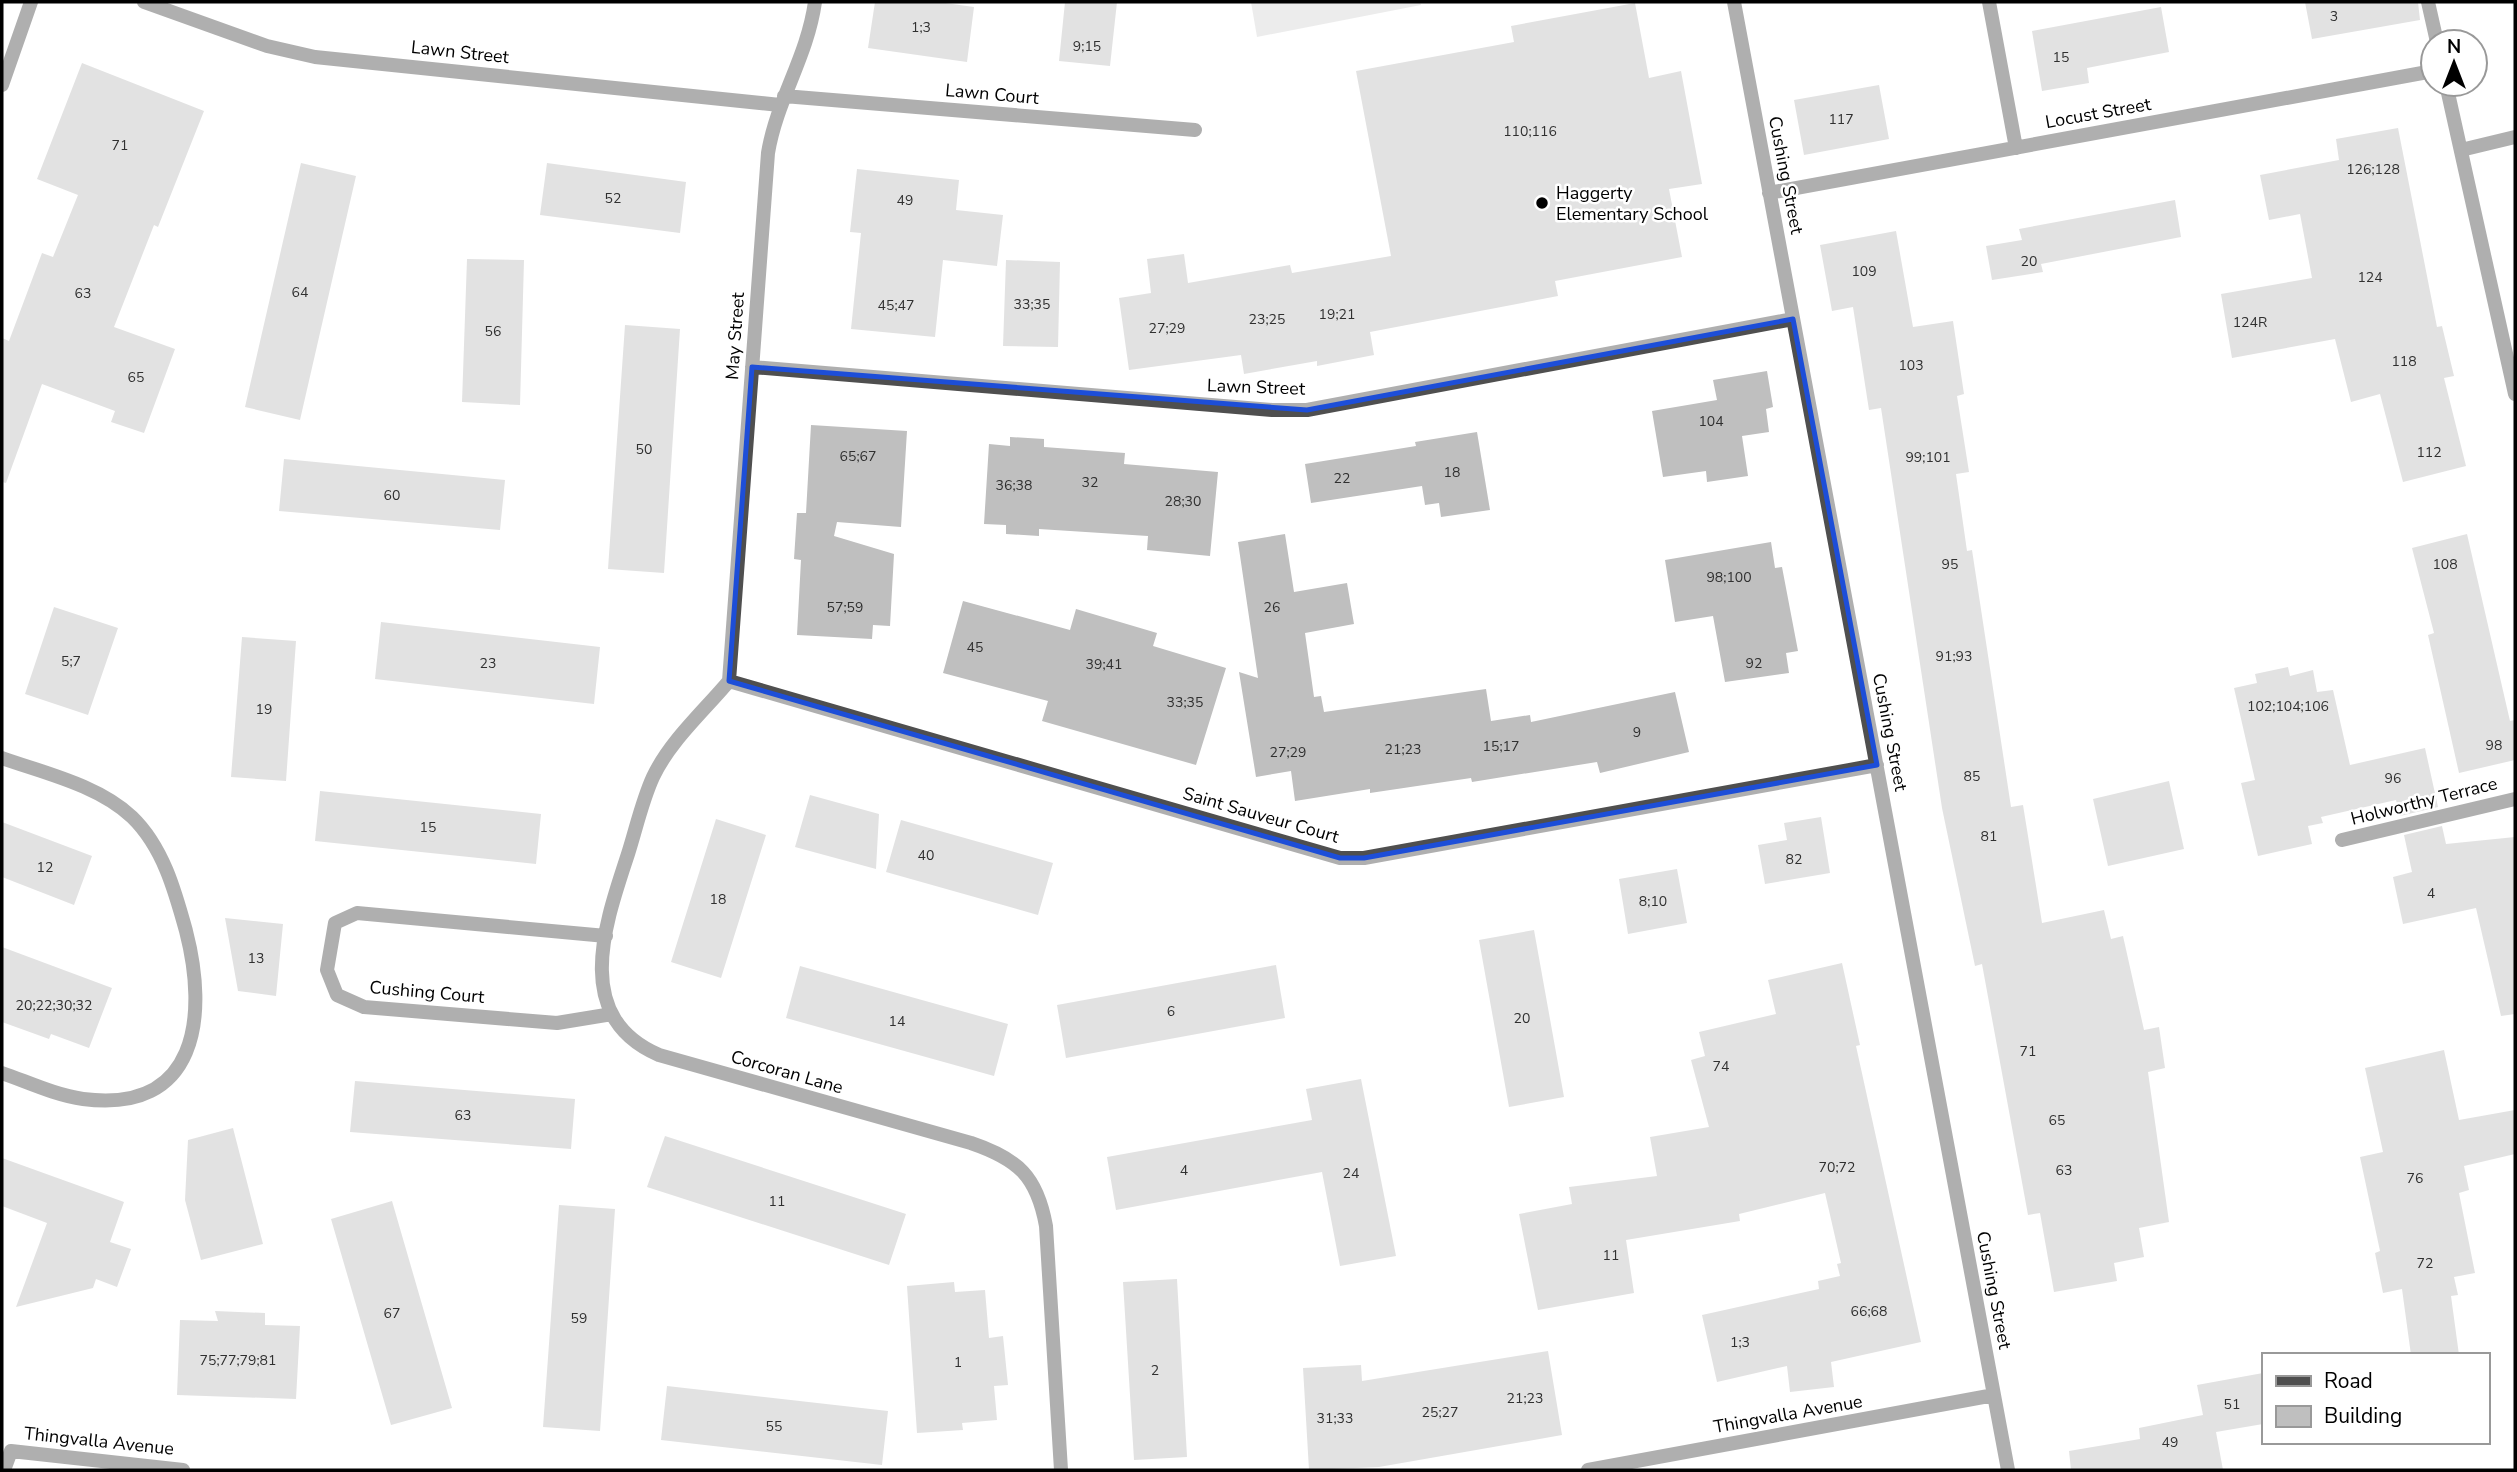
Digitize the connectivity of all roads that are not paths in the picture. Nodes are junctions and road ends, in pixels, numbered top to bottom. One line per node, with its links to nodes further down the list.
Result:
1 (31, 2): 9 (street)
2 (144, 2): 11 (street, Lawn Street)
3 (815, 2): 11 (street, May Street)
4 (1734, 2): 16 (street, Cushing Street)
5 (1989, 2): 14 (street)
6 (2428, 2): 7 (street)
7 (2434, 28)
8 (2419, 74): 14 (street, Locust Street)
9 (2, 85)
10 (2449, 98): 15 (street)
11 (782, 101): 12 (street, Lawn Court); 18 (street, May Street)
12 (1195, 130)
13 (2515, 137): 15 (street)
14 (2016, 148): 16 (street, Locust Street)
15 (2461, 150): 19 (street)
16 (1769, 193): 17 (street, Cushing Street)
17 (1793, 319): 18 (street, Lawn Street); 22 (street, Cushing Street)
18 (752, 367): 20 (street, May Street)
19 (2515, 394)
20 (729, 681): 22 (street, Saint Sauveur Court); 25 (street, Corcoran Lane)
21 (2, 758): 27 (street)
22 (1877, 765): 28 (street, Cushing Street)
23 (2515, 799): 24 (street, Holworthy Terrace)
24 (2342, 840)
25 (606, 936): 26 (street, Corcoran Lane); 26 (street, Cushing Court)
26 (612, 1014): 31 (street, Corcoran Lane)
27 (2, 1073)
28 (1994, 1395): 32 (street, Thingvalla Avenue); 33 (street, Cushing Street)
29 (4, 1470): 30 (street, Thingvalla Avenue)
30 (183, 1470)
31 (1061, 1470)
32 (1588, 1470)
33 (2008, 1470)

